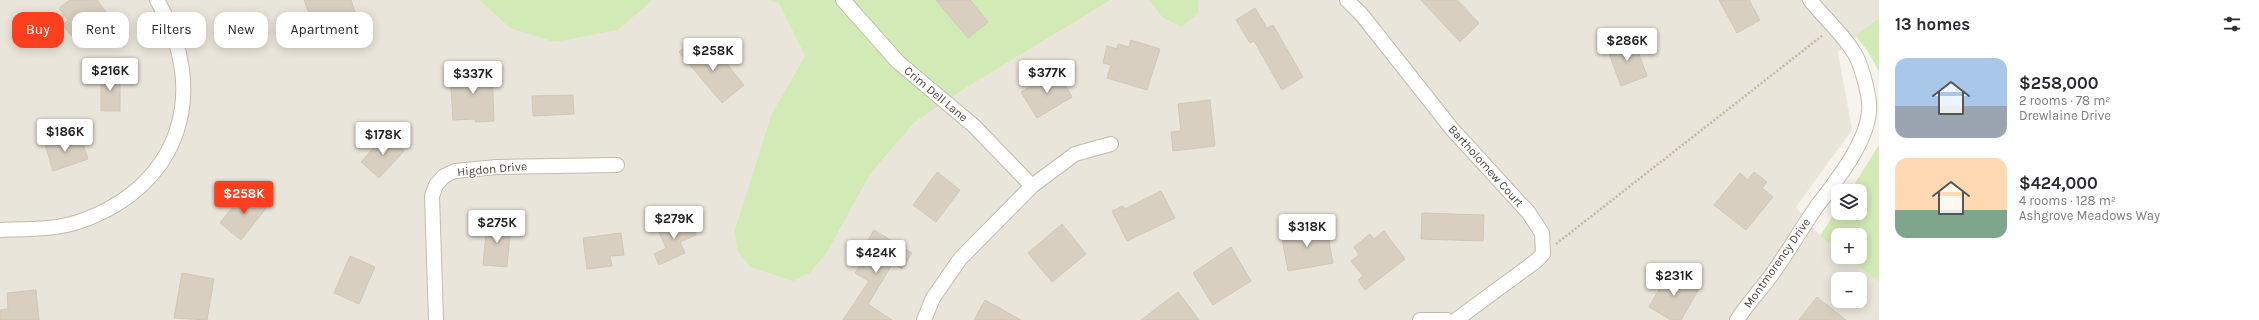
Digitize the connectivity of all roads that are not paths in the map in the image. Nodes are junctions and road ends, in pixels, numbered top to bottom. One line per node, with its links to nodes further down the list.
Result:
1 (157, 0): 8 (street)
2 (843, 0): 7 (street, Crim Dell Lane)
3 (1347, 0): 13 (street, Bartholomew Court)
4 (1810, 0): 14 (street, Montmorency Drive)
5 (1111, 144): 7 (street)
6 (617, 165): 9 (street, Higdon Drive)
7 (1032, 186): 10 (street)
8 (0, 230)
9 (436, 320)
10 (924, 320)
11 (1420, 320): 12 (street)
12 (1447, 320)
13 (1456, 320)
14 (1737, 320)

